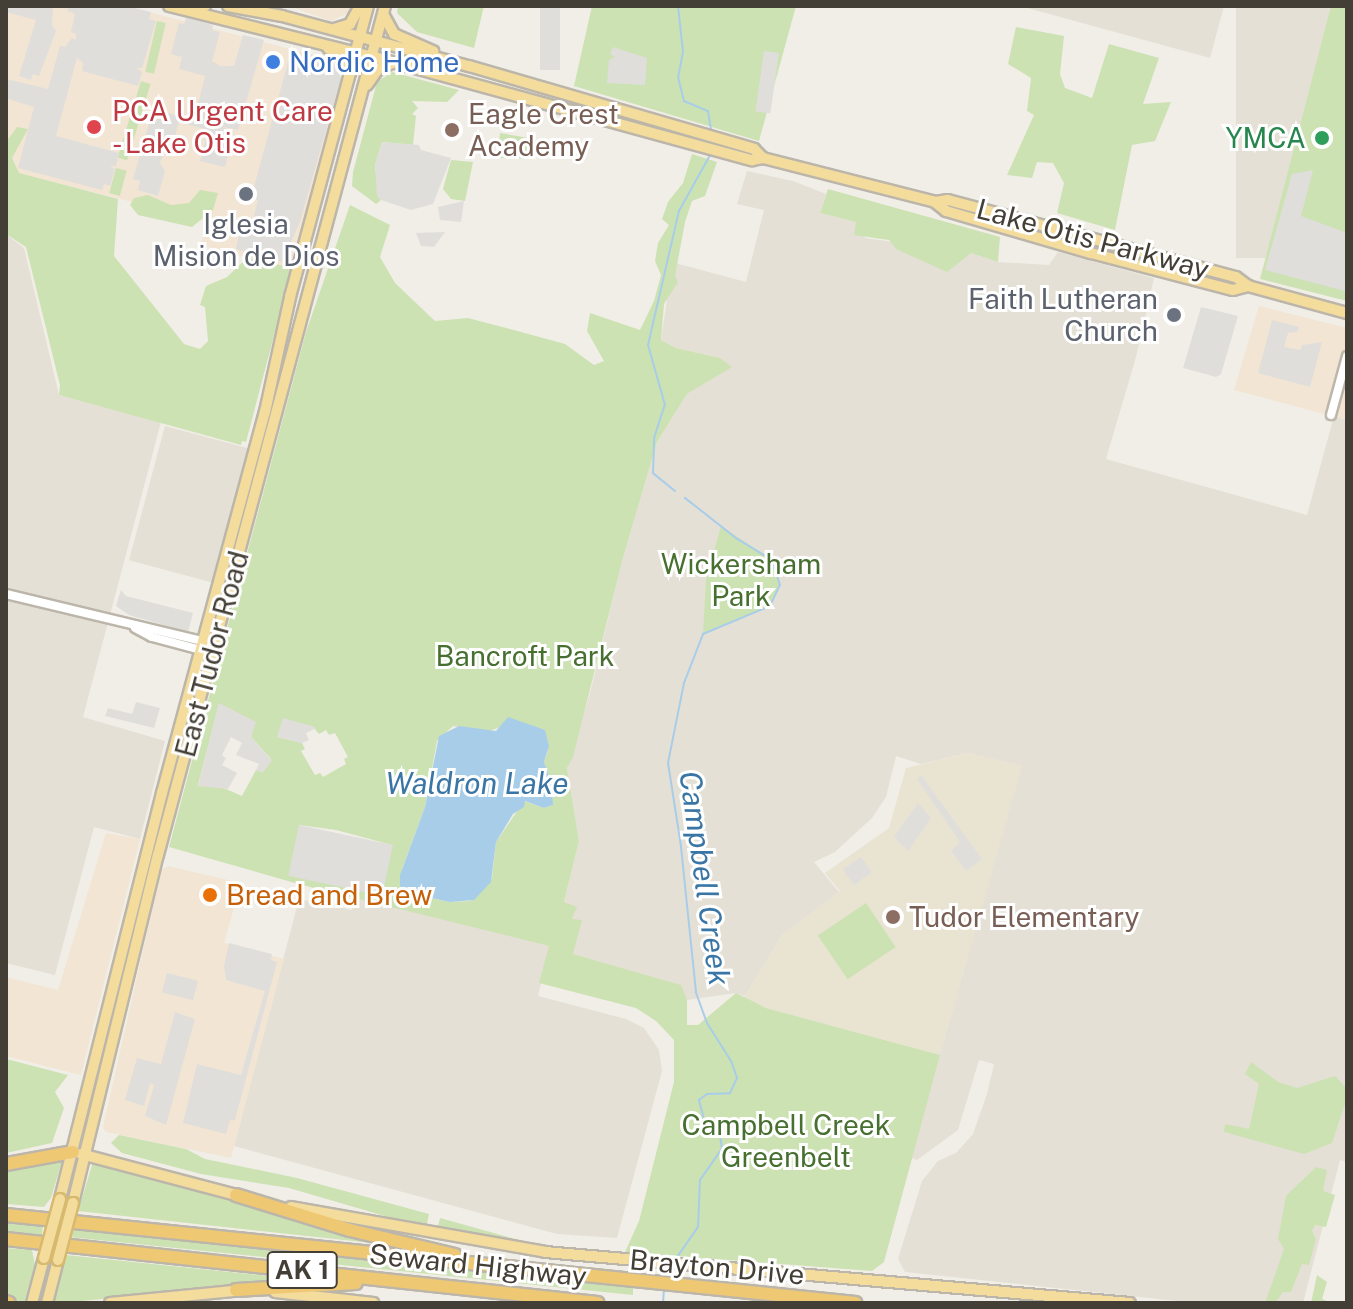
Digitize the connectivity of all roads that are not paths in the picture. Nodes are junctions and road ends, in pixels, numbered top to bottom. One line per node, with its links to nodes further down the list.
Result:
1 (228, 6): 6 (main road, Lake Otis Parkway)
2 (360, 6): 6 (main road)
3 (368, 6): 7 (main road, East Tudor Road)
4 (174, 7): 9 (main road, Lake Otis Parkway)
5 (384, 10): 8 (main road, East Tudor Road); 12 (main road)
6 (333, 29): 7 (main road, Lake Otis Parkway)
7 (360, 37): 8 (main road, Lake Otis Parkway); 10 (main road, East Tudor Road)
8 (375, 41): 11 (main road, East Tudor Road); 12 (main road, Lake Otis Parkway)
9 (319, 43): 10 (main road, Lake Otis Parkway); 14 (main road)
10 (355, 52): 11 (main road, Lake Otis Parkway); 14 (main road, East Tudor Road)
11 (371, 56): 13 (main road, Lake Otis Parkway); 15 (main road, East Tudor Road)
12 (445, 59): 16 (main road, Lake Otis Parkway)
13 (394, 62): 15 (main road); 16 (main road, Lake Otis Parkway)
14 (350, 73): 21 (main road, East Tudor Road)
15 (360, 95): 21 (main road, East Tudor Road)
16 (763, 158): 17 (main road, Lake Otis Parkway)
17 (1347, 313)
18 (1347, 356): 19 (street)
19 (1331, 415)
20 (6, 594): 21 (street)
21 (207, 647): 22 (main road, East Tudor Road)
22 (79, 1154): 23 (highway); 24 (main road, Brayton Drive); 30 (main road, East Tudor Road, bridge); 31 (main road, East Tudor Road, bridge)
23 (6, 1164)
24 (236, 1195): 27 (highway); 36 (main road, Brayton Drive)
25 (6, 1215): 27 (highway, Seward Highway / AK 1)
26 (6, 1239): 28 (highway, Seward Highway / AK 1)
27 (497, 1265): 35 (highway, Seward Highway / AK 1)
28 (408, 1282): 29 (highway); 34 (highway, Seward Highway / AK 1)
29 (236, 1290): 32 (main road); 33 (main road)
30 (32, 1303)
31 (47, 1303)
32 (110, 1303)
33 (373, 1303)
34 (598, 1303)
35 (855, 1303)
36 (1130, 1303)

